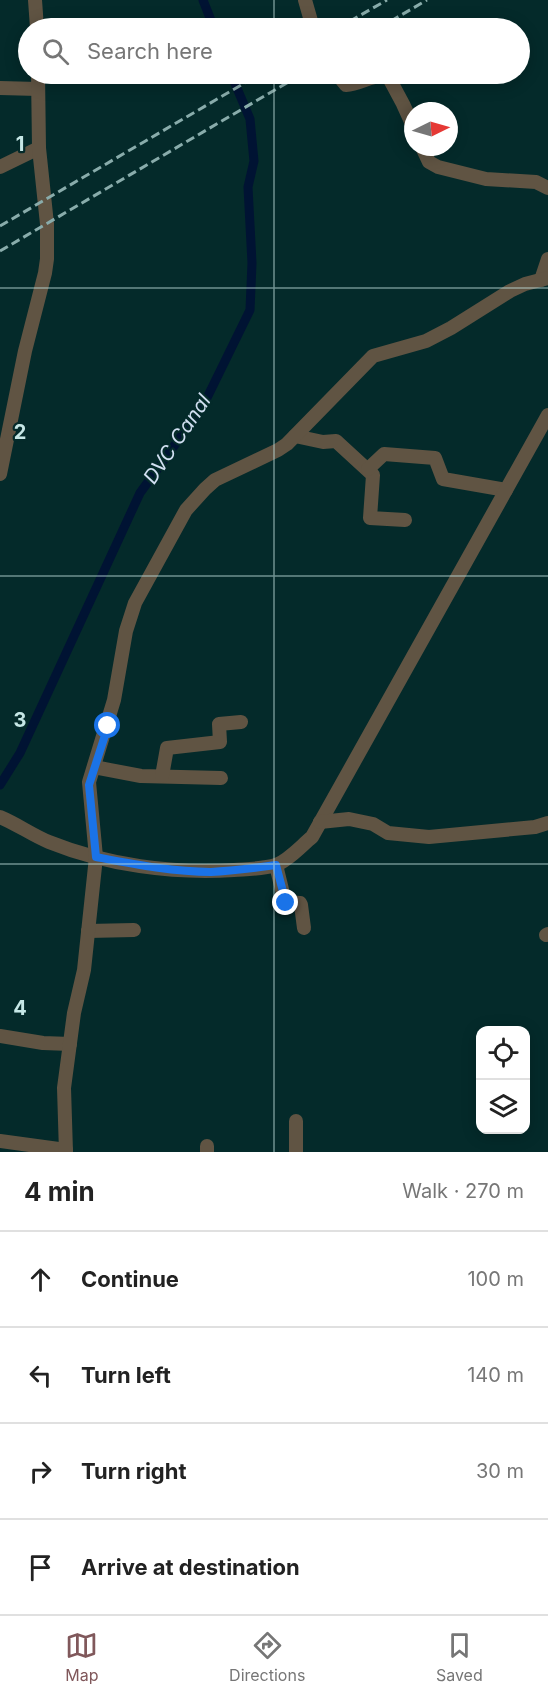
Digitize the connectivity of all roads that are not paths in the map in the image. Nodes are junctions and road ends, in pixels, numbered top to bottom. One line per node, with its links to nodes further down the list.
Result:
1 (35, 0): 3 (street)
2 (305, 0): 4 (street)
3 (36, 18)
4 (310, 18)
5 (38, 84): 8 (street)
6 (393, 84): 9 (street)
7 (0, 88): 8 (street)
8 (38, 89): 10 (street)
9 (404, 104)
10 (39, 147): 12 (street); 19 (street)
11 (426, 156): 13 (street)
12 (0, 167)
13 (548, 188)
14 (548, 260): 15 (street)
15 (544, 279): 17 (street)
16 (548, 415): 20 (street)
17 (295, 436): 18 (street); 23 (street)
18 (368, 470): 20 (street); 21 (street)
19 (0, 474)
20 (506, 490): 27 (street)
21 (405, 520)
22 (241, 722): 24 (street)
23 (94, 767): 24 (street); 29 (street)
24 (162, 776): 25 (street)
25 (221, 778)
26 (2, 817): 29 (street)
27 (320, 822): 28 (street); 30 (street)
28 (548, 823)
29 (96, 857): 30 (street); 33 (street)
30 (276, 865): 31 (street)
31 (304, 928)
32 (134, 930): 33 (street)
33 (88, 931): 35 (street)
34 (0, 1036): 35 (street)
35 (70, 1044): 38 (street)
36 (296, 1121): 39 (street)
37 (0, 1141): 38 (street)
38 (66, 1151)
39 (296, 1152)

